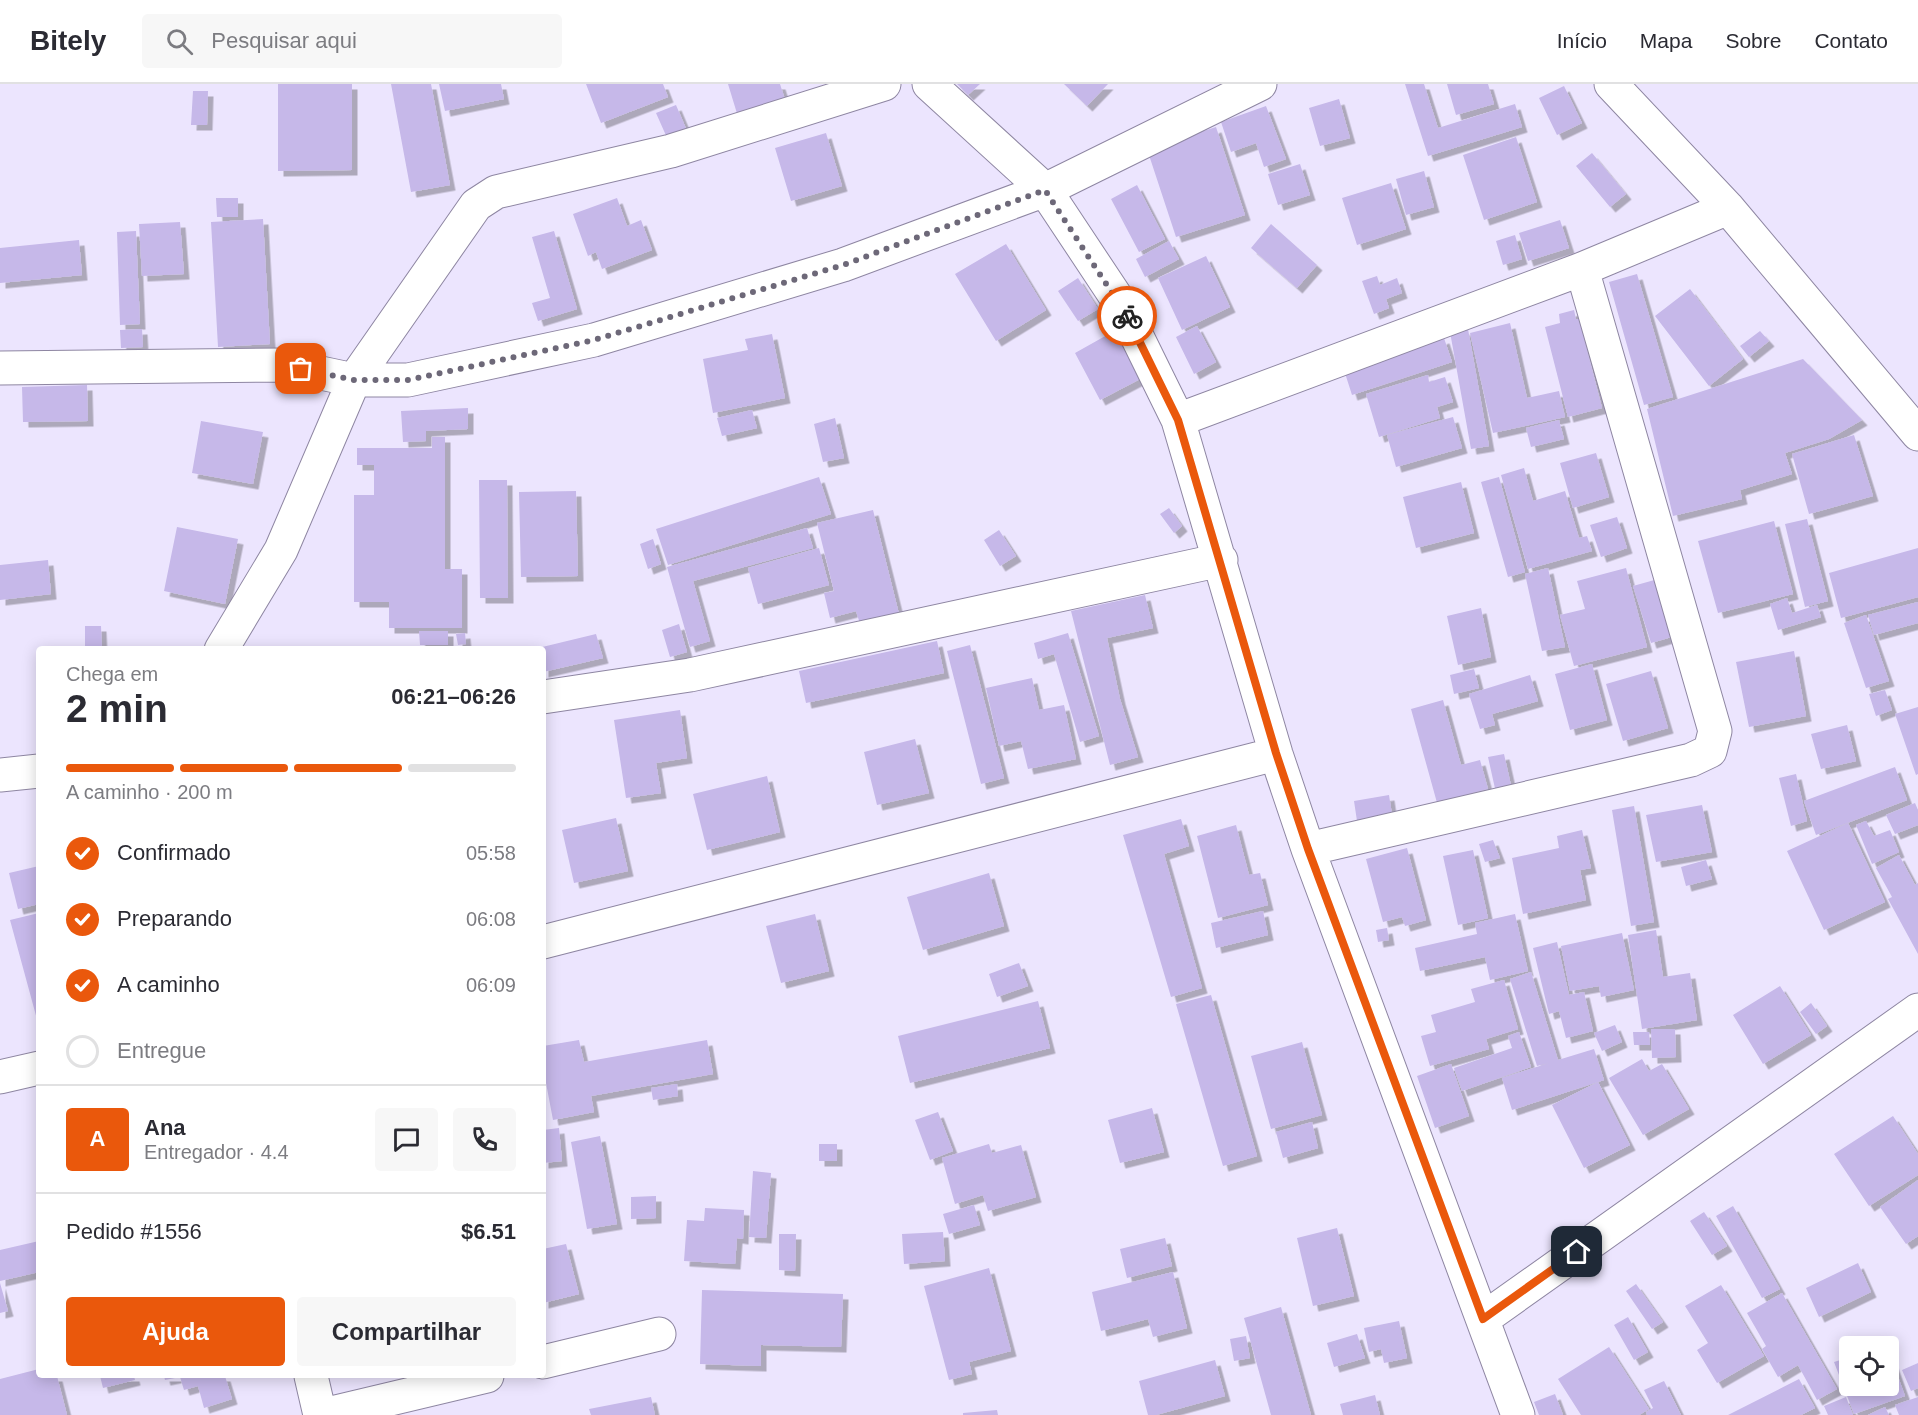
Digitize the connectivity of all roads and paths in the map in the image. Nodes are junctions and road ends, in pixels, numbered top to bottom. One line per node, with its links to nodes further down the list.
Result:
1 (884, 84): 9 (street)
2 (928, 84): 5 (street)
3 (1260, 84): 5 (street)
4 (1611, 84): 6 (street)
5 (1045, 190): 9 (street); 10 (street)
6 (1728, 208): 7 (street); 11 (street)
7 (1582, 269): 10 (street); 18 (street)
8 (0, 368): 9 (street)
9 (354, 380): 13 (street)
10 (1178, 420): 12 (street)
11 (1918, 434)
12 (1221, 560): 14 (street); 15 (street)
13 (223, 646)
14 (546, 697)
15 (1276, 753): 18 (street); 19 (street)
16 (36, 771): 17 (street)
17 (0, 775)
18 (1308, 849): 23 (street)
19 (546, 941)
20 (1918, 1010): 23 (street)
21 (36, 1069): 22 (street)
22 (0, 1077)
23 (1483, 1319): 29 (street)
24 (659, 1334): 25 (street)
25 (546, 1361)
26 (312, 1378): 28 (street)
27 (478, 1378): 28 (street)
28 (321, 1415)
29 (1518, 1415)

